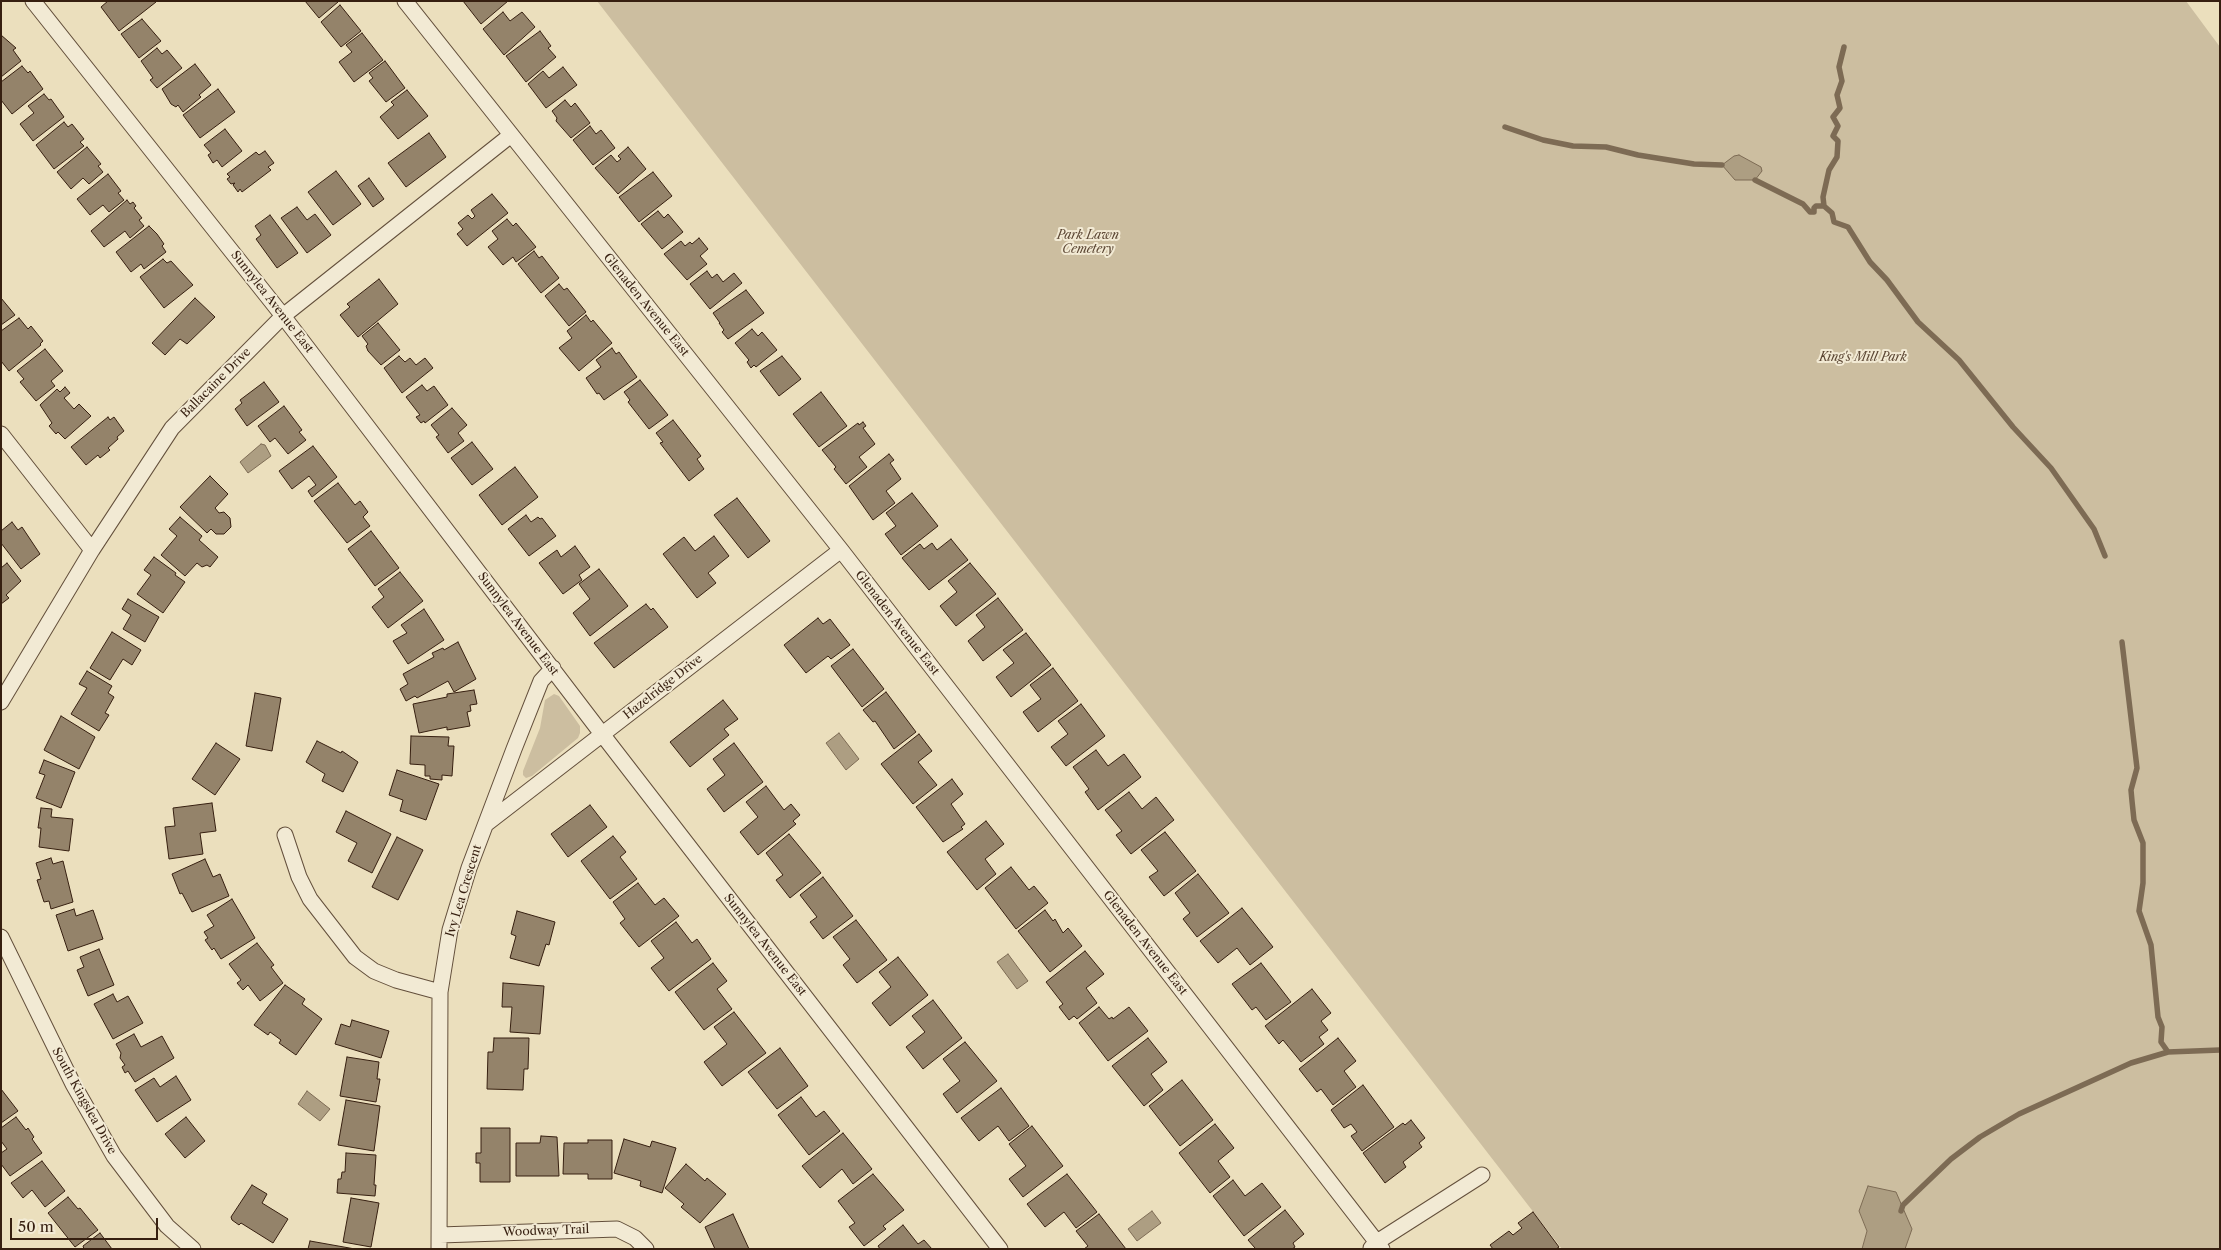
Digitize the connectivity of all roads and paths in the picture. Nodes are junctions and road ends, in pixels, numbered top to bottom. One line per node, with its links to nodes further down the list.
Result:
1 (33, 1): 4 (street, Sunnylea Avenue East)
2 (405, 1): 3 (street, Glenaden Avenue East)
3 (511, 135): 4 (street, Ballacaine Drive); 7 (street, Glenaden Avenue East)
4 (283, 316): 6 (street, Ballacaine Drive); 8 (street, Sunnylea Avenue East)
5 (1, 434): 6 (street)
6 (92, 550): 9 (street, Ballacaine Drive)
7 (841, 550): 10 (street, Hazelridge Drive); 17 (street, Glenaden Avenue East)
8 (552, 668): 10 (street, Sunnylea Avenue East); 11 (street, Ivy Lea Crescent)
9 (1, 702)
10 (602, 734): 11 (street, Hazelridge Drive); 20 (street, Sunnylea Avenue East)
11 (486, 824): 14 (street, Ivy Lea Crescent)
12 (285, 835): 14 (street)
13 (1, 936): 18 (street, South Kingslea Drive)
14 (440, 992): 16 (street, Ivy Lea Crescent)
15 (1482, 1175): 17 (street)
16 (439, 1242): 19 (street, Woodway Trail)
17 (1376, 1247)
18 (193, 1249)
19 (646, 1249)
20 (1000, 1249)

